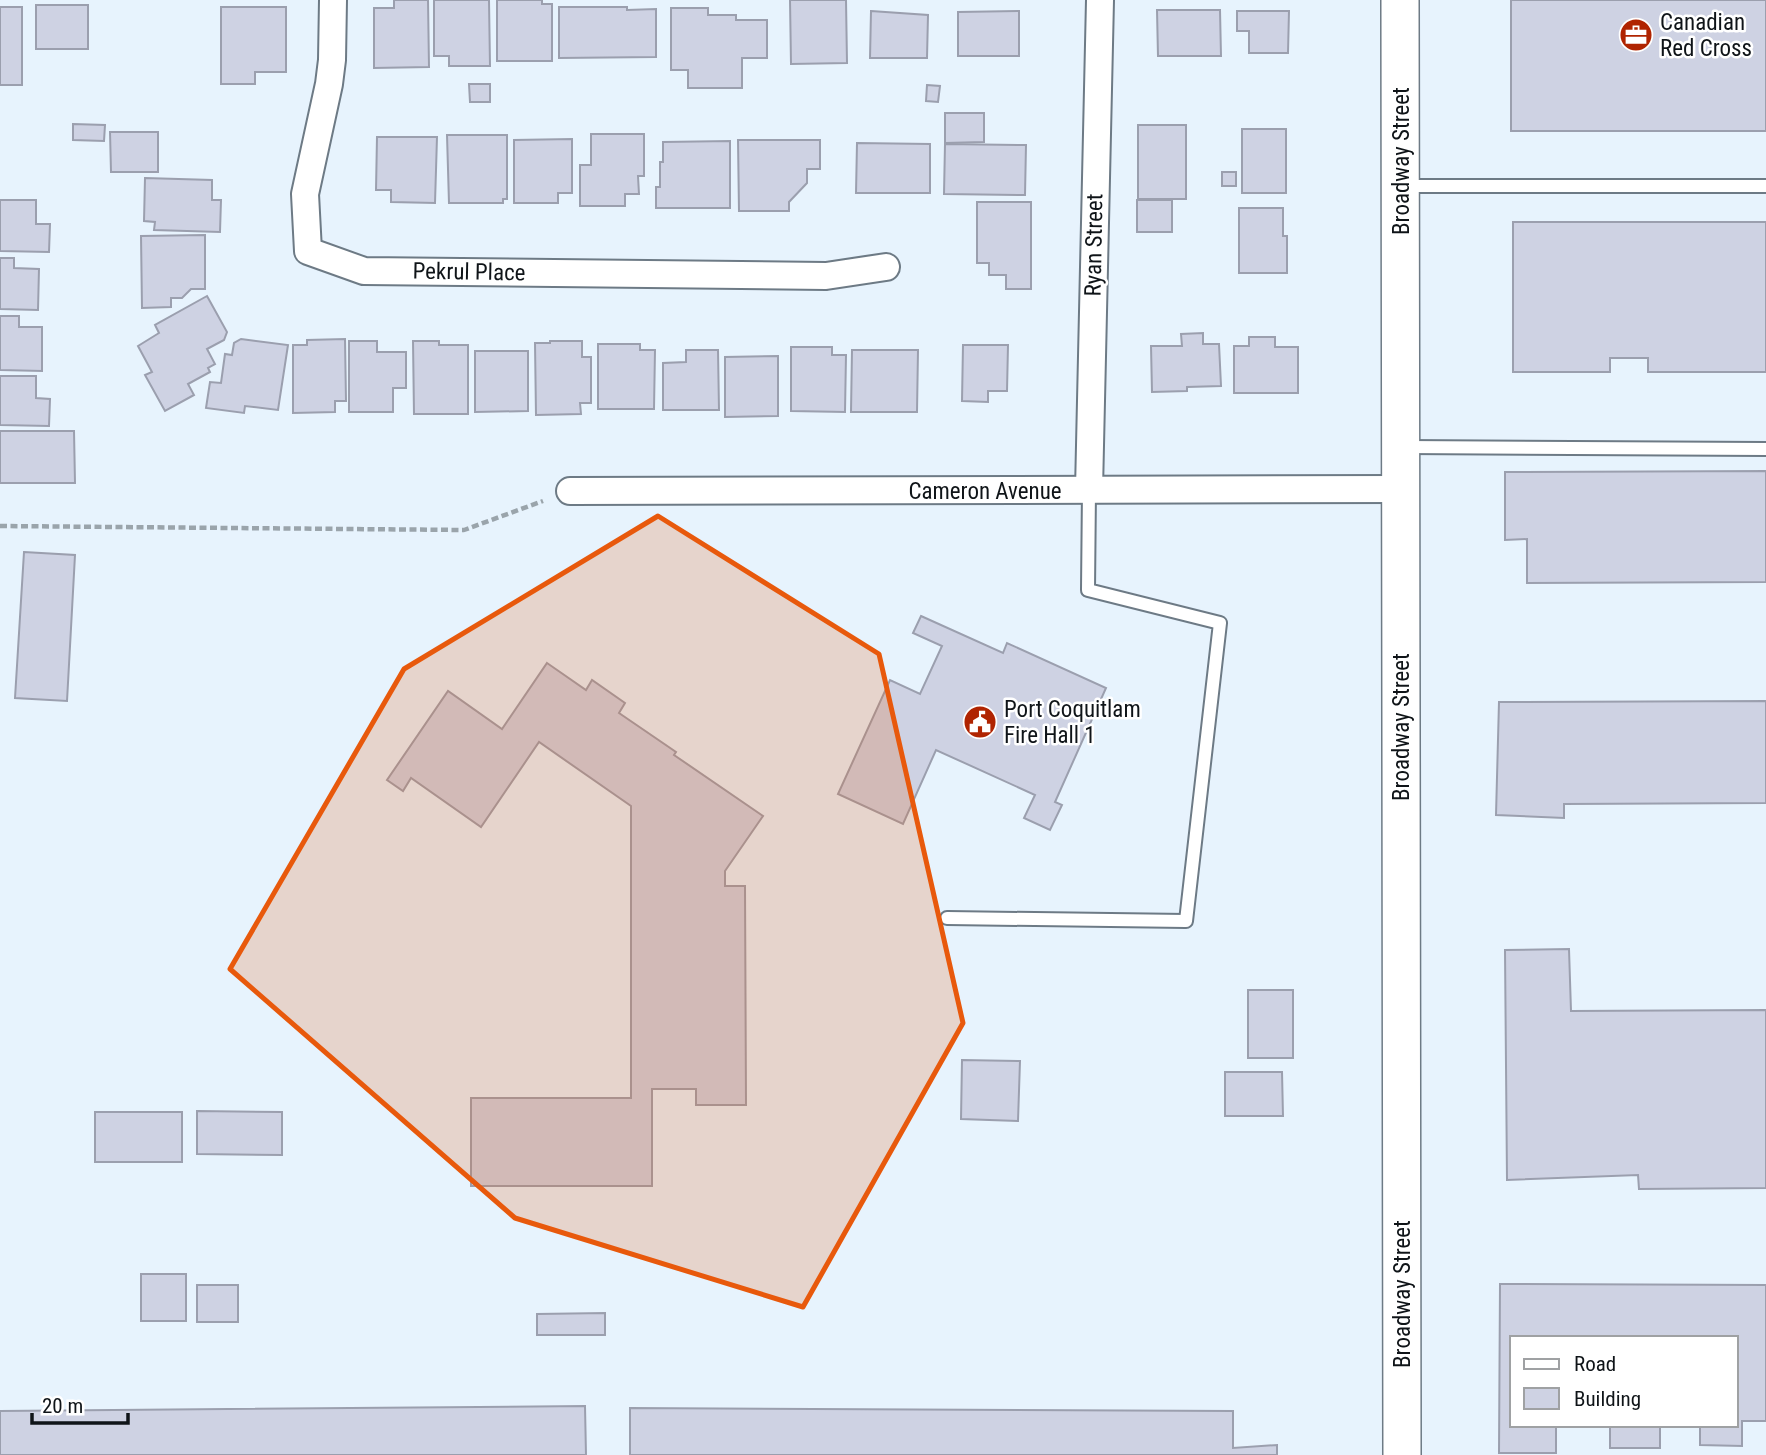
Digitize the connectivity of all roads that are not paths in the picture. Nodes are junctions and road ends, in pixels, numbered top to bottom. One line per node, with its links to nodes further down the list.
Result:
1 (333, 0): 6 (street, Pekrul Place)
2 (1100, 0): 10 (street, Ryan Street)
3 (1400, 0): 4 (main road, Broadway Street)
4 (1401, 186): 5 (lane); 7 (main road, Broadway Street)
5 (1766, 186)
6 (886, 267)
7 (1401, 447): 8 (lane); 9 (main road, Broadway Street)
8 (1766, 449)
9 (1401, 489): 10 (street, Cameron Avenue); 13 (main road, Broadway Street)
10 (1089, 490): 11 (street, Cameron Avenue); 12 (lane)
11 (570, 492)
12 (947, 918)
13 (1402, 1455)

